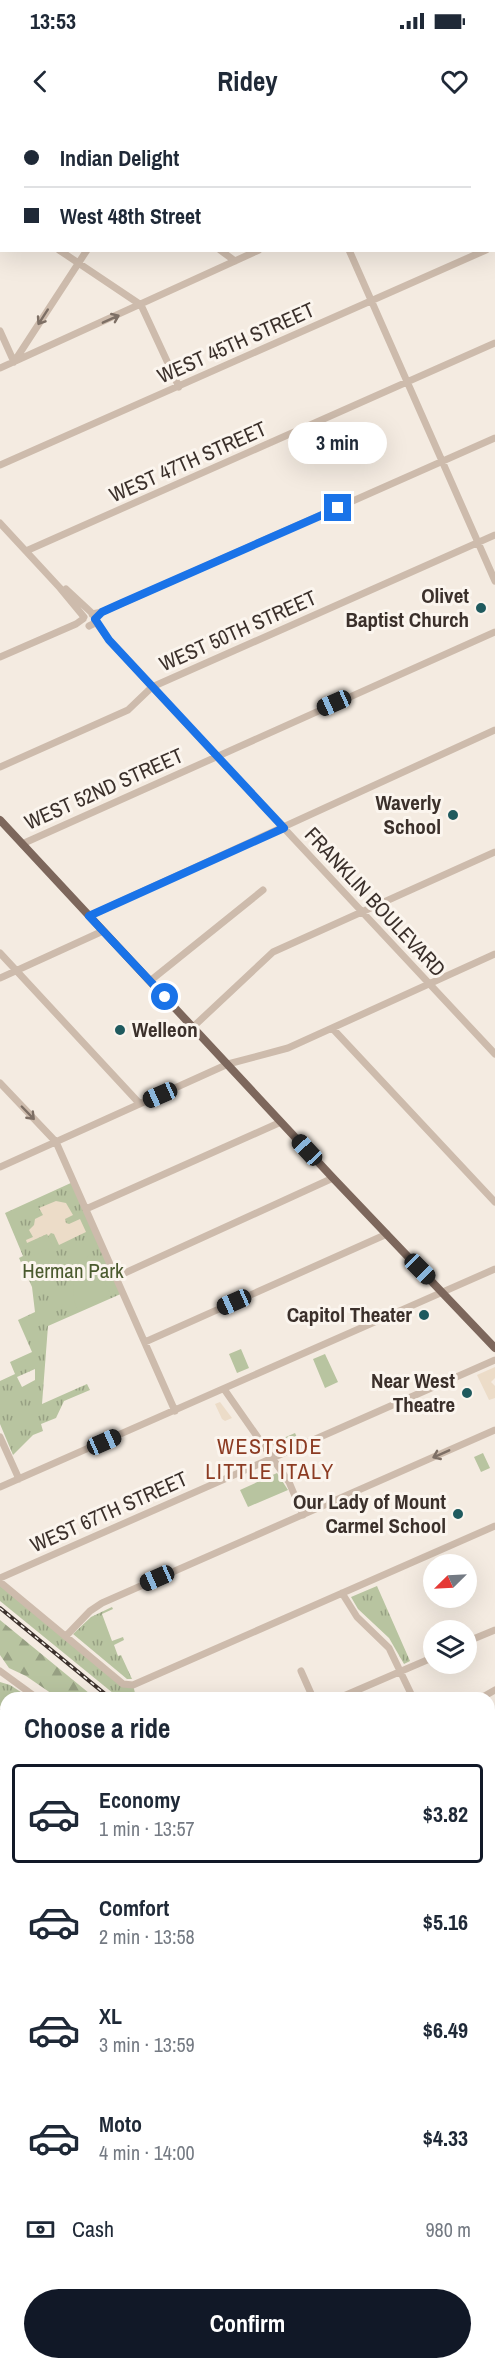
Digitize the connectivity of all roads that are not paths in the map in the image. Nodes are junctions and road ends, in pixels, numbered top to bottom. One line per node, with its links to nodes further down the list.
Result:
1 (63, 252): 8 (street)
2 (86, 252): 8 (street)
3 (223, 252): 7 (street)
4 (255, 252): 7 (street)
5 (350, 252): 9 (street)
6 (482, 252): 9 (street, WEST 45TH STREET)
7 (235, 261): 10 (street)
8 (78, 263): 10 (street); 13 (street, one-way to 13)
9 (372, 302): 15 (street); 16 (street, WEST 45TH STREET)
10 (141, 305): 13 (street, one-way to 10); 16 (street)
11 (0, 331): 13 (street)
12 (495, 343): 15 (street, WEST 47TH STREET)
13 (14, 362): 14 (street)
14 (0, 368)
15 (408, 382): 18 (street); 23 (street, WEST 47TH STREET)
16 (179, 387): 19 (street, WEST 45TH STREET)
17 (495, 438): 18 (street)
18 (442, 462): 22 (street); 25 (street)
19 (0, 465)
20 (0, 523): 23 (street, FRANKLIN BOULEVARD)
21 (495, 535): 22 (street, WEST 50TH STREET)
22 (478, 543): 24 (street); 28 (street, WEST 50TH STREET)
23 (26, 551): 25 (street, FRANKLIN BOULEVARD)
24 (495, 581)
25 (89, 619): 27 (street); 28 (street, FRANKLIN BOULEVARD)
26 (495, 632): 30 (street, WEST 52ND STREET)
27 (0, 657)
28 (152, 687): 30 (street, FRANKLIN BOULEVARD); 31 (street, WEST 50TH STREET)
29 (495, 730): 33 (street)
30 (217, 755): 33 (street, FRANKLIN BOULEVARD); 34 (street, WEST 52ND STREET)
31 (0, 767)
32 (0, 820): 34 (main road)
33 (284, 828): 37 (street, FRANKLIN BOULEVARD); 38 (street)
34 (22, 844): 38 (main road)
35 (495, 852): 37 (street)
36 (263, 890): 44 (street)
37 (363, 912): 45 (street, FRANKLIN BOULEVARD); 46 (street)
38 (89, 916): 39 (main road)
39 (103, 931): 42 (street); 44 (main road)
40 (0, 953): 42 (street)
41 (495, 954): 45 (street)
42 (16, 971): 43 (street); 51 (street)
43 (0, 978)
44 (150, 981): 46 (main road)
45 (429, 984): 47 (street); 48 (street, FRANKLIN BOULEVARD)
46 (193, 1028): 49 (main road)
47 (333, 1029): 49 (street); 56 (street)
48 (495, 1054)
49 (228, 1064): 51 (street); 52 (main road)
50 (0, 1083): 53 (street, one-way to 53)
51 (140, 1104): 53 (street)
52 (281, 1122): 55 (main road); 57 (street)
53 (56, 1142): 54 (street); 57 (street)
54 (0, 1167)
55 (333, 1178): 58 (main road); 60 (street)
56 (495, 1202)
57 (86, 1209): 60 (street)
58 (387, 1234): 61 (main road); 62 (street)
59 (495, 1269): 61 (street)
60 (116, 1277): 62 (street)
61 (443, 1293): 63 (main road); 65 (street)
62 (145, 1342): 66 (street)
63 (495, 1348)
64 (495, 1360): 69 (street, WEST 67TH STREET)
65 (224, 1389): 66 (street); 69 (street)
66 (175, 1411): 70 (street)
67 (495, 1430): 72 (street, one-way to 72)
68 (0, 1437): 70 (street)
69 (271, 1458): 72 (street); 74 (street, WEST 67TH STREET)
70 (19, 1479): 71 (street)
71 (0, 1487)
72 (303, 1515): 78 (street)
73 (495, 1526): 76 (street)
74 (0, 1578)
75 (0, 1582): 78 (street)
76 (342, 1593): 78 (street); 83 (street)
77 (495, 1630): 79 (street)
78 (66, 1636)
79 (477, 1637)
80 (423, 1662): 83 (street)
81 (0, 1671): 84 (street)
82 (301, 1671): 85 (street)
83 (401, 1671): 86 (street); 87 (street)
84 (30, 1692)
85 (310, 1692)
86 (353, 1692)
87 (410, 1692)

